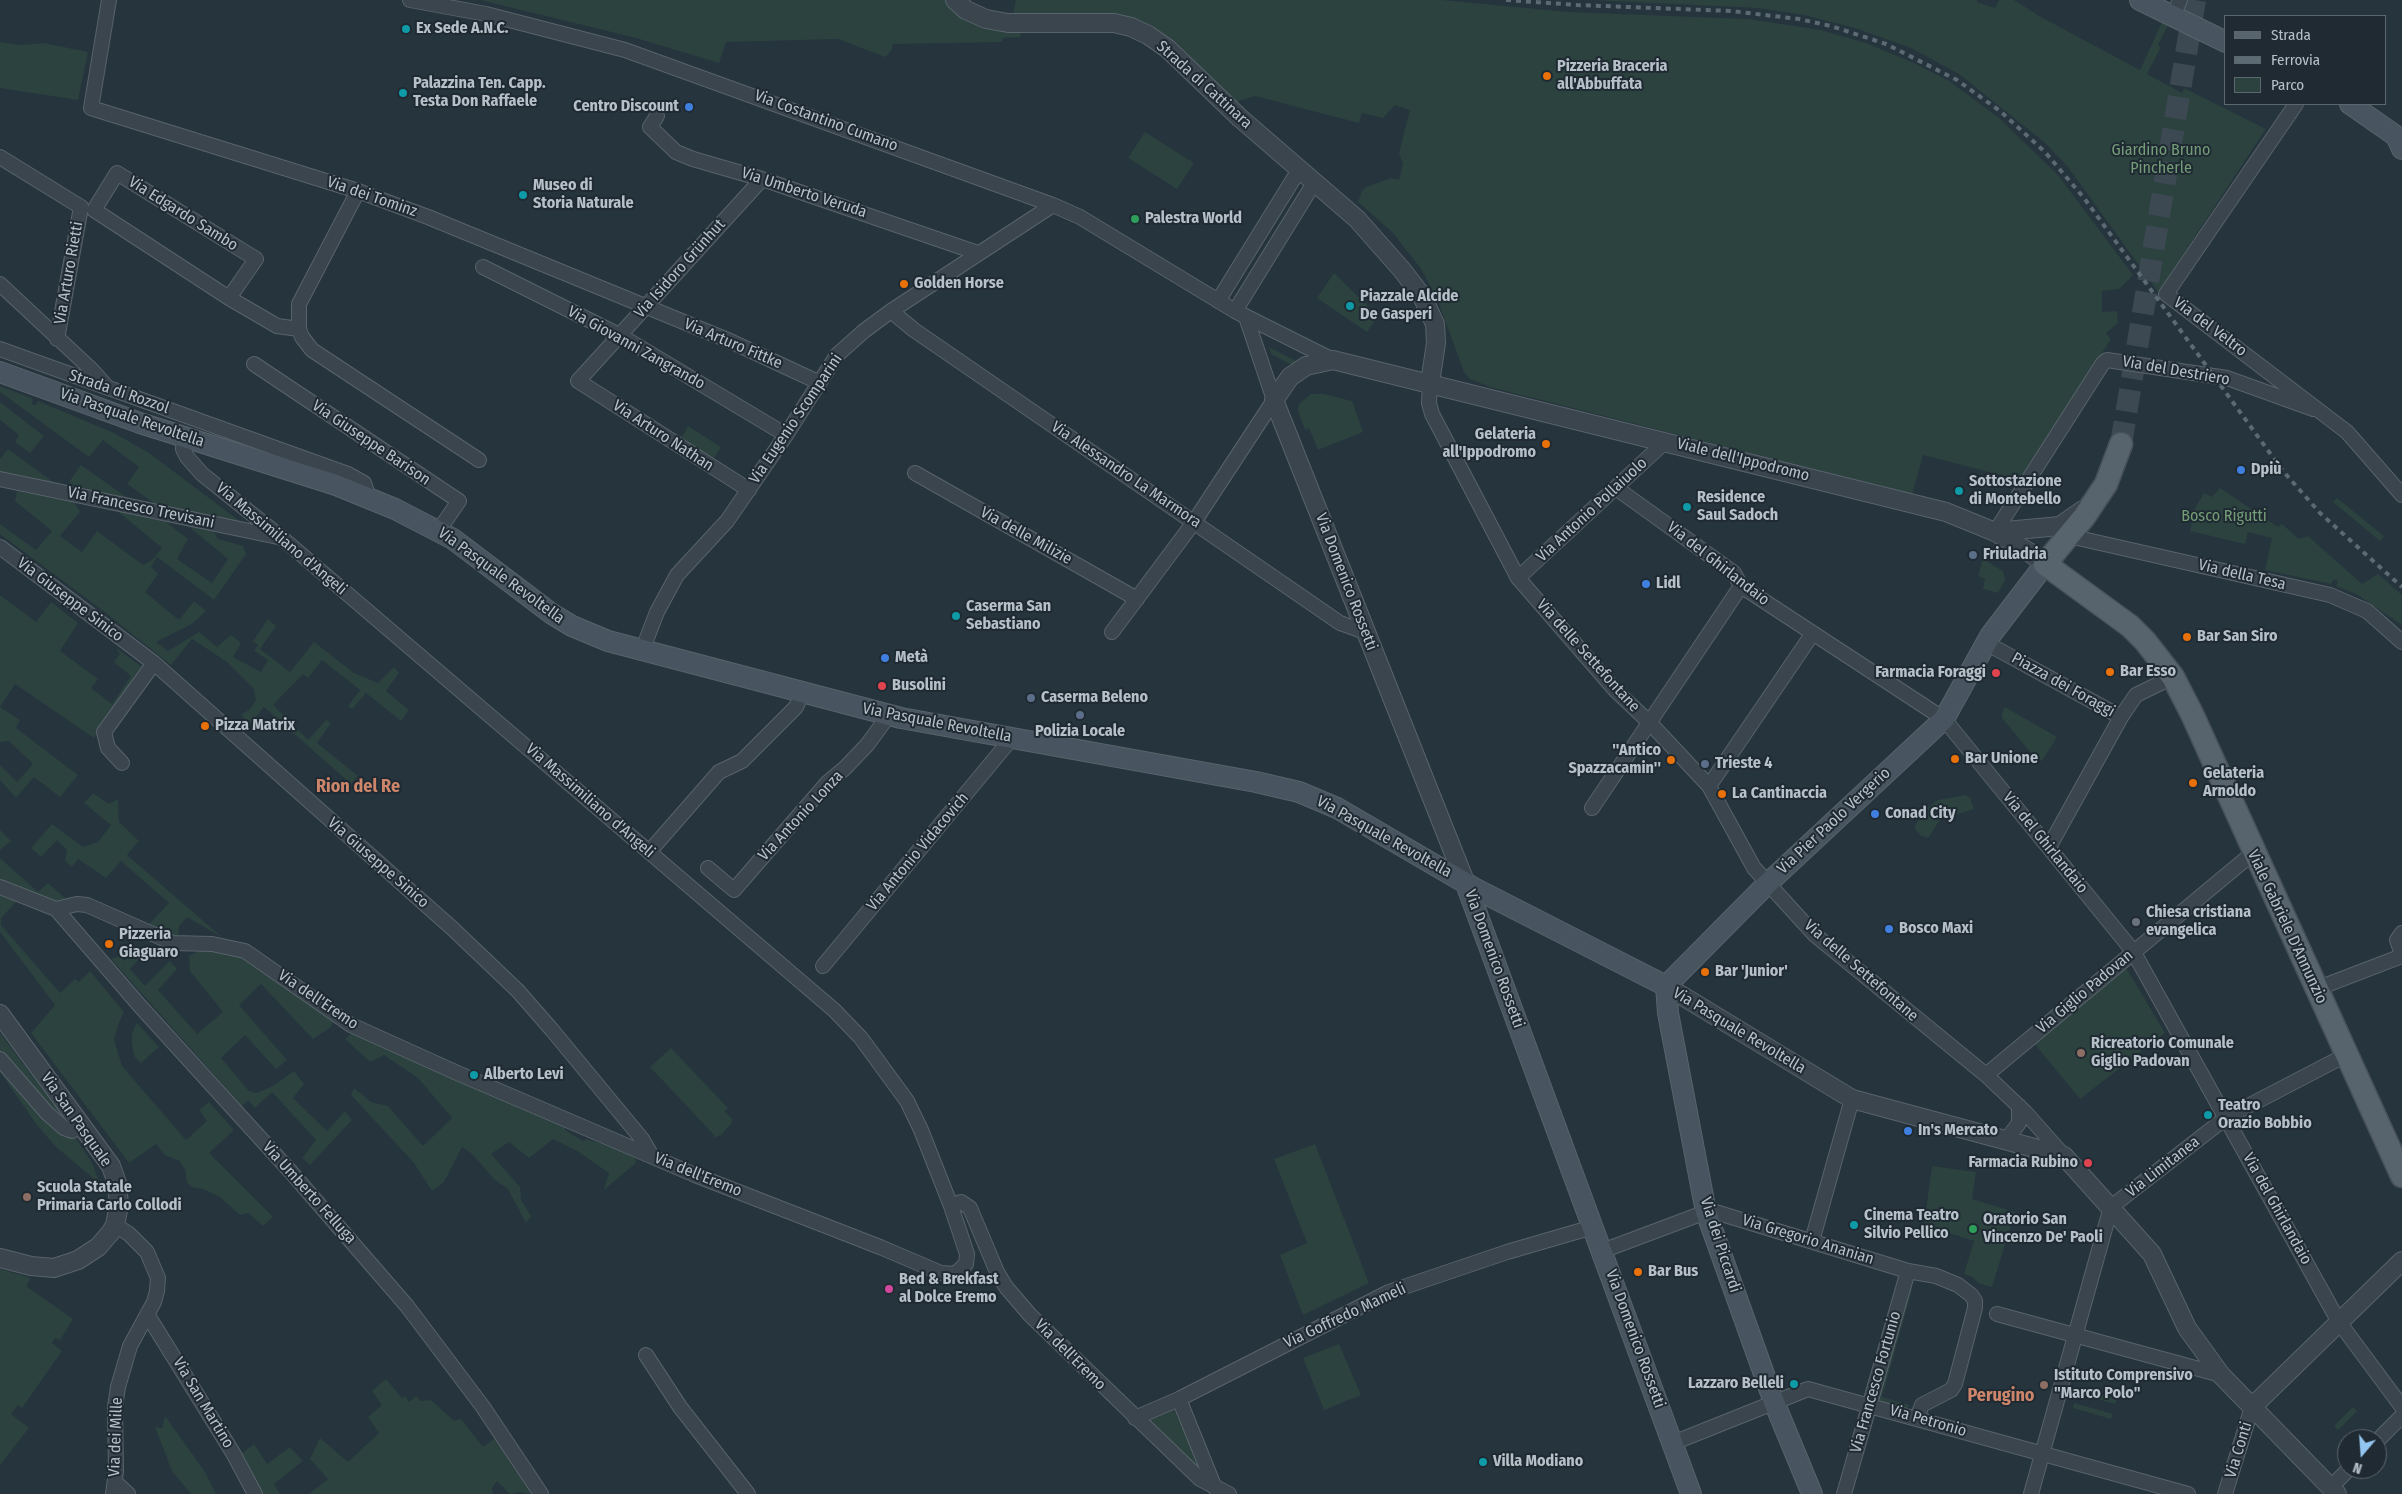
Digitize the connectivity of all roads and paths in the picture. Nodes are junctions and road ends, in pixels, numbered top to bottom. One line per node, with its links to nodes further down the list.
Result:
1 (110, 0): 15 (street, Via dei Tominz)
2 (410, 0): 16 (street, Via Costantino Cumano)
3 (955, 0): 12 (street, Strada di Cattinara)
4 (2140, 0): 5 (main road)
5 (2177, 8): 6 (main road)
6 (2224, 41)
7 (2295, 105): 37 (street, Via del Veltro)
8 (2351, 105): 10 (main road)
9 (657, 116): 13 (street, Via Umberto Veruda)
10 (2402, 149)
11 (0, 157): 27 (street, Via Arturo Rietti)
12 (1298, 170): 14 (street); 21 (street)
13 (762, 178): 17 (street, Via Umberto Veruda); 22 (street, Via Isidoro Grünhut)
14 (1314, 184): 24 (street); 34 (street)
15 (358, 192): 22 (street, Via dei Tominz); 25 (street)
16 (1053, 205): 17 (street, Via Eugenio Scomparini); 21 (street, Via Costantino Cumano)
17 (978, 253): 23 (street, Via Eugenio Scomparini)
18 (482, 267): 26 (street, Via Giovanni Zangrando)
19 (0, 284): 27 (street)
20 (229, 298): 20 (street, Via Edgardo Sambo); 25 (street, Via Edgardo Sambo)
21 (1218, 301): 24 (street)
22 (646, 307): 26 (street, Via Isidoro Grünhut); 33 (street, Via Arturo Fittke)
23 (892, 311): 33 (street, Via Eugenio Scomparini); 50 (street, Via Alessandro La Marmora)
24 (1240, 314): 29 (street); 36 (street)
25 (299, 329): 42 (street)
26 (621, 336): 32 (street, Via Isidoro Grünhut); 38 (street, Via Giovanni Zangrando)
27 (57, 339): 35 (street)
28 (0, 349): 35 (street, Strada di Rozzol)
29 (1333, 360): 34 (street); 36 (street)
30 (254, 364): 51 (street, Via Giuseppe Barison)
31 (0, 372): 39 (main road, Via Pasquale Revoltella)
32 (578, 382): 47 (street, Via Arturo Nathan)
33 (818, 382): 38 (street, Via Eugenio Scomparini)
34 (1430, 383): 40 (street, Viale dell'Ippodromo); 57 (street, Via delle Settefontane)
35 (109, 388): 49 (street, Strada di Rozzol)
36 (1274, 400): 50 (street); 61 (street, Via Domenico Rossetti)
37 (2325, 414): 48 (street, Via del Veltro); 52 (street, Via del Destriero)
38 (786, 435): 47 (street, Via Eugenio Scomparini)
39 (184, 436): 49 (main road, Via Pasquale Revoltella); 54 (street, Via Massimiliano d'Angeli)
40 (1666, 441): 46 (street, Via Antonio Pollaiuolo); 52 (street, Viale dell'Ippodromo)
41 (2121, 444): 45 (main road)
42 (478, 460)
43 (915, 473): 59 (street, Via delle Milizie)
44 (0, 479): 54 (street, Via Francesco Trevisani)
45 (2106, 484): 52 (street); 53 (main road)
46 (1616, 488): 57 (street, Via Antonio Pollaiuolo); 58 (street, Via del Ghirlandaio)
47 (748, 490): 65 (street, Via Eugenio Scomparini)
48 (2402, 495)
49 (369, 498): 51 (main road, Via Pasquale Revoltella)
50 (1194, 522): 59 (street); 61 (street, Via Alessandro La Marmora)
51 (439, 530): 65 (main road, Via Pasquale Revoltella)
52 (1995, 532): 56 (street, Viale dell'Ippodromo)
53 (2069, 536): 56 (main road); 63 (street, Via della Tesa)
54 (282, 538): 78 (street, Via Massimiliano d'Angeli)
55 (0, 546): 66 (street, Via Giuseppe Sinico)
56 (2045, 564): 64 (main road); 67 (main road)
57 (1518, 578): 72 (street, Via delle Settefontane)
58 (1741, 586): 62 (street, Via del Ghirlandaio); 72 (street)
59 (1137, 599): 60 (street)
60 (1112, 632)
61 (1365, 632): 81 (street, Via Domenico Rossetti)
62 (1813, 633): 70 (street, Via del Ghirlandaio); 75 (street)
63 (2402, 642)
64 (1986, 644): 70 (main road, Via Pier Paolo Vergerio); 71 (street, Piazza dei Foraggi)
65 (642, 651): 68 (main road, Via Pasquale Revoltella)
66 (154, 664): 74 (street); 102 (street, Via Giuseppe Sinico)
67 (2173, 677): 71 (street, Piazza dei Foraggi); 79 (main road, Viale Gabriele D'Annunzio)
68 (802, 693): 69 (main road, Via Pasquale Revoltella); 78 (street)
69 (889, 716): 73 (main road, Via Pasquale Revoltella); 80 (street, Via Antonio Lonza)
70 (1944, 718): 77 (street, Via del Ghirlandaio); 82 (main road, Via Pier Paolo Vergerio)
71 (2121, 718): 77 (street)
72 (1650, 723): 75 (street, Via delle Settefontane); 76 (street)
73 (1012, 738): 81 (main road, Via Pasquale Revoltella); 90 (street, Via Antonio Vidacovich)
74 (122, 763)
75 (1709, 786): 82 (street, Via delle Settefontane)
76 (1592, 808)
77 (2049, 847): 88 (street, Via del Ghirlandaio)
78 (649, 852): 105 (street, Via Massimiliano d'Angeli)
79 (2254, 853): 88 (street, Via Giglio Padovan); 92 (main road, Viale Gabriele D'Annunzio)
80 (708, 868)
81 (1466, 884): 85 (main road, Via Pasquale Revoltella); 87 (main road, Via Domenico Rossetti)
82 (1767, 884): 91 (main road, Via Pier Paolo Vergerio); 96 (street, Via delle Settefontane)
83 (0, 887): 84 (street)
84 (56, 909): 102 (street, Via dell'Eremo); 138 (street, Via Umberto Felluga)
85 (1520, 912): 87 (main road); 91 (main road, Via Pasquale Revoltella)
86 (2402, 933): 89 (street)
87 (1487, 941): 109 (main road, Via Domenico Rossetti)
88 (2133, 951): 96 (street, Via Giglio Padovan); 99 (street, Via del Ghirlandaio)
89 (2402, 955): 92 (street)
90 (823, 966)
91 (1666, 986): 97 (street, Via Pasquale Revoltella); 107 (main road, Via dei Piccardi)
92 (2316, 989): 94 (main road, Viale Gabriele D'Annunzio)
93 (0, 1014): 100 (street, Via San Pasquale)
94 (2346, 1055): 99 (street, Via Limitanea); 104 (main road, Viale Gabriele D'Annunzio)
95 (0, 1059): 100 (street)
96 (1986, 1075): 98 (street, Via delle Settefontane)
97 (1852, 1099): 101 (street, Via Pasquale Revoltella); 110 (street)
98 (2019, 1106): 101 (street); 103 (street, Via delle Settefontane)
99 (2227, 1117): 106 (street, Via Limitanea); 117 (street, Via del Ghirlandaio)
100 (82, 1125): 108 (street, Via San Pasquale)
101 (2005, 1138): 103 (street, Via Pasquale Revoltella)
102 (652, 1156): 105 (street, Via dell'Eremo)
103 (2064, 1156): 106 (street, Via delle Settefontane)
104 (2402, 1176)
105 (951, 1206): 127 (street, Via dell'Eremo)
106 (2111, 1207): 118 (street); 120 (street, Via delle Settefontane)
107 (1706, 1212): 110 (street, Via Gregorio Ananian); 111 (street, Via Gregorio Ananian); 122 (main road, Via dei Piccardi)
108 (115, 1225): 112 (street, Via San Pasquale); 115 (street, Via dei Mille)
109 (1593, 1227): 111 (main road, Via Domenico Rossetti); 121 (street, Via Goffredo Mameli)
110 (1812, 1241): 114 (street, Via Gregorio Ananian)
111 (1602, 1251): 130 (main road, Via Domenico Rossetti)
112 (0, 1258)
113 (2402, 1260): 117 (street)
114 (1908, 1271): 123 (street, Via Francesco Fortunio); 128 (street, Via Gregorio Ananian)
115 (147, 1314): 133 (street, Via dei Mille); 137 (street, Via San Martino)
116 (1997, 1314): 118 (street)
117 (2339, 1322): 124 (street); 125 (street, Via del Ghirlandaio)
118 (2076, 1335): 120 (street); 131 (street)
119 (646, 1355): 139 (street)
120 (2220, 1375): 124 (street, Via delle Settefontane)
121 (1179, 1399): 127 (street, Via Goffredo Mameli); 134 (street)
122 (1774, 1402): 123 (street, Via Petronio); 130 (street, Via Petronio); 142 (main road, Via dei Piccardi)
123 (1870, 1405): 128 (street, Via Petronio); 143 (street, Via Francesco Fortunio)
124 (2252, 1406): 135 (street, Via delle Settefontane); 146 (street, Via Conti)
125 (2402, 1407)
126 (2402, 1416): 129 (street)
127 (1134, 1418): 134 (street, Via dell'Eremo)
128 (1917, 1418): 131 (street, Via Petronio)
129 (2387, 1431)
130 (1673, 1443): 141 (main road, Via Domenico Rossetti)
131 (2043, 1453): 144 (street); 145 (street, Via Petronio)
132 (2342, 1479): 135 (street)
133 (114, 1488): 136 (street)
134 (1215, 1488): 140 (street, Via dell'Eremo)
135 (2334, 1491)
136 (128, 1494)
137 (254, 1494)
138 (541, 1494)
139 (748, 1494)
140 (1230, 1494)
141 (1691, 1494)
142 (1812, 1494)
143 (1844, 1494)
144 (2031, 1494)
145 (2188, 1494)
146 (2225, 1494)

